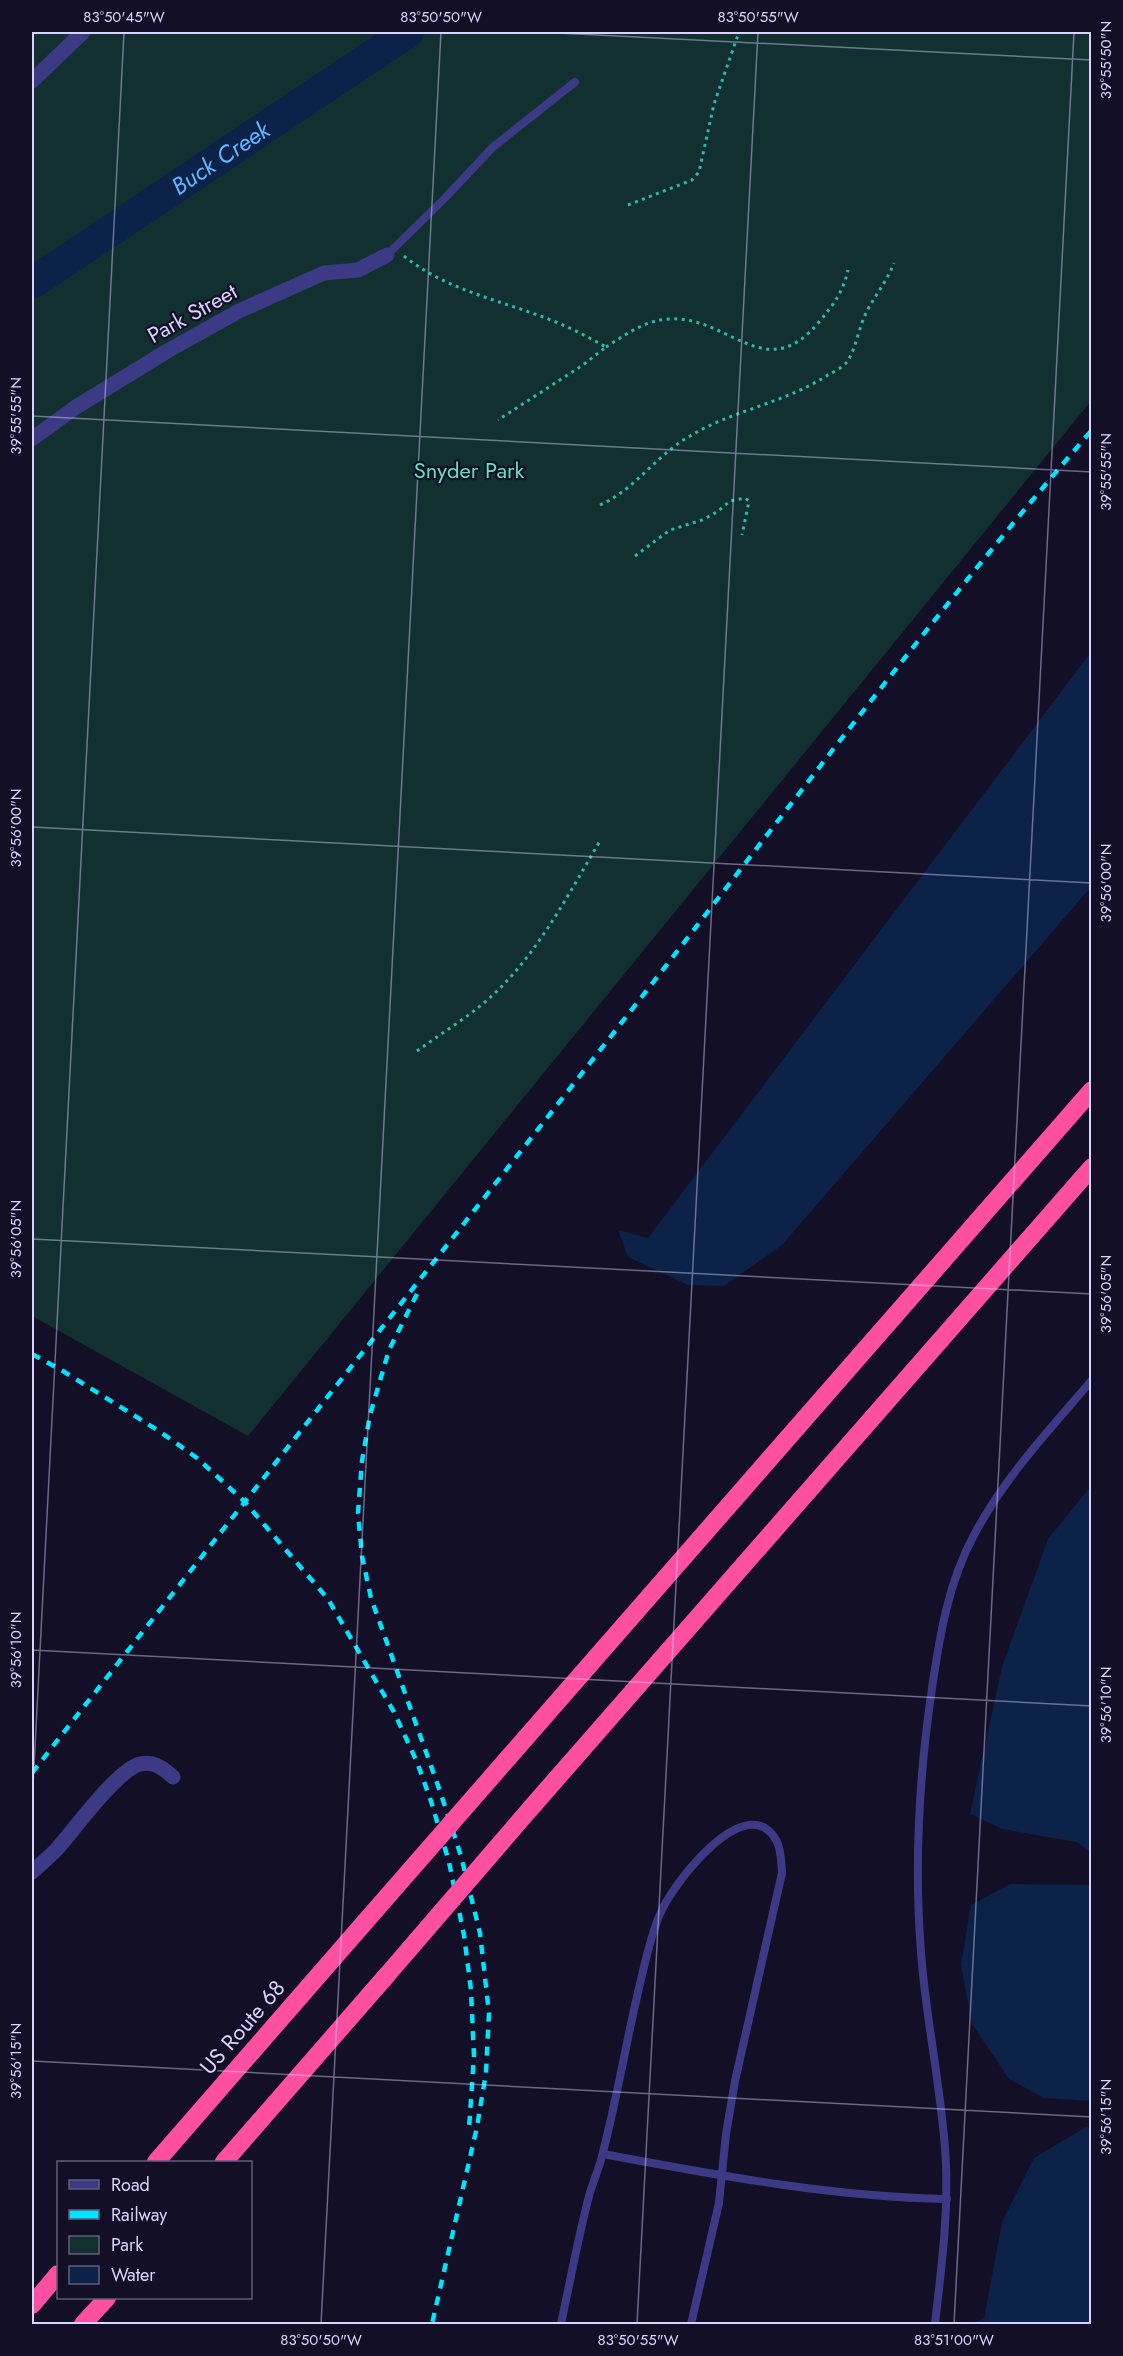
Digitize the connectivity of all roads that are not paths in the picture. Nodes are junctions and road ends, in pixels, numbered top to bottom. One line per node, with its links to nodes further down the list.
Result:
1 (83, 32): 2 (street)
2 (32, 81)
3 (575, 82): 4 (lane)
4 (394, 254): 5 (street, Park Street)
5 (32, 439)
6 (1092, 1090): 12 (highway, US Route 68, bridge)
7 (1092, 1167): 13 (highway, bridge)
8 (1092, 1380): 15 (lane)
9 (173, 1777): 10 (street)
10 (32, 1872)
11 (603, 2154): 14 (lane); 14 (lane); 20 (lane)
12 (158, 2161)
13 (226, 2161)
14 (722, 2176): 15 (lane); 21 (lane)
15 (947, 2199): 22 (lane)
16 (57, 2275): 18 (highway)
17 (106, 2299): 19 (highway)
18 (32, 2305)
19 (83, 2325)
20 (561, 2325)
21 (691, 2325)
22 (935, 2325)

